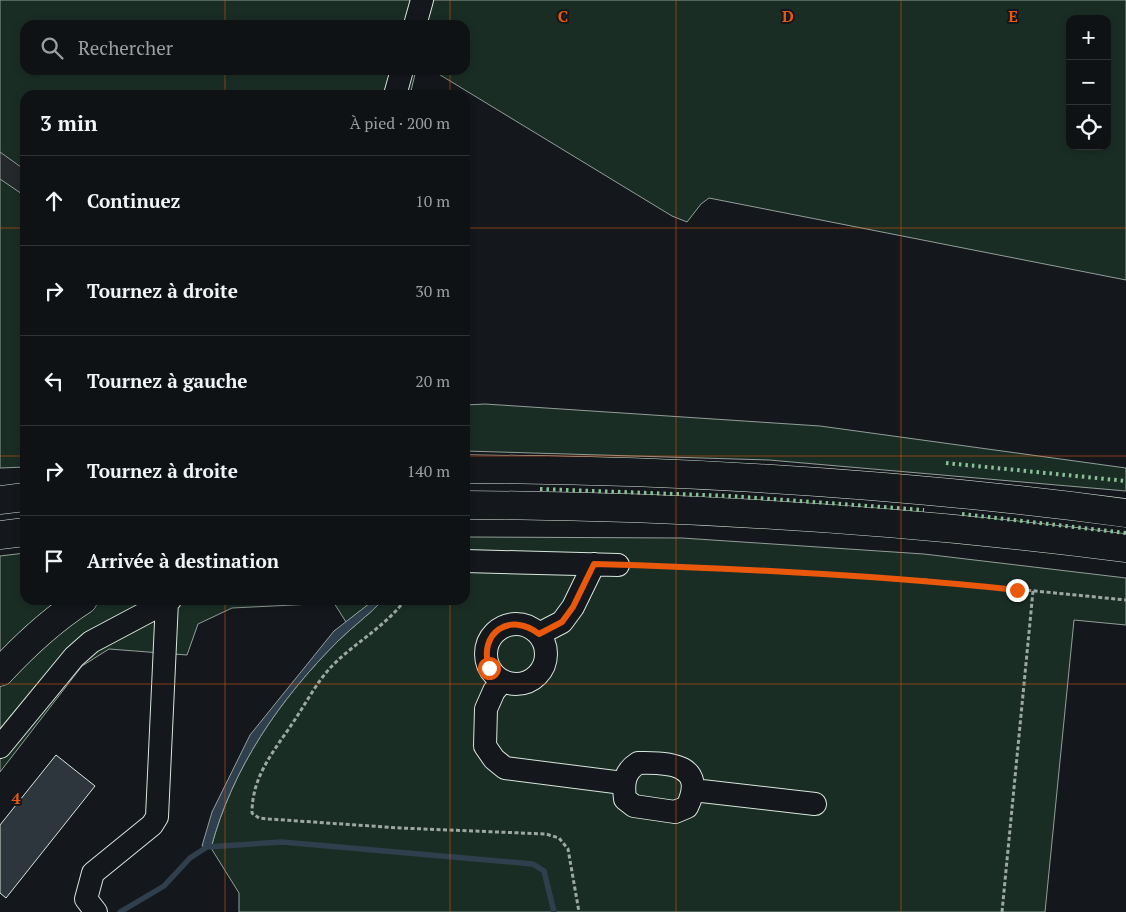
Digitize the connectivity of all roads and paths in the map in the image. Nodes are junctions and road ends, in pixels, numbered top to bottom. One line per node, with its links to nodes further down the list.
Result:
1 (422, 0): 2 (lane)
2 (416, 20)
3 (401, 75): 4 (lane)
4 (396, 90)
5 (470, 469): 10 (highway)
6 (20, 498): 7 (highway)
7 (0, 500)
8 (470, 504): 9 (highway)
9 (520, 505): 11 (highway); 14 (highway)
10 (1126, 513)
11 (470, 521)
12 (20, 533): 13 (highway)
13 (0, 535)
14 (1126, 548)
15 (470, 561): 16 (lane)
16 (594, 564): 17 (lane); 24 (lane)
17 (618, 565): 18 (path)
18 (1033, 592): 19 (path); 33 (path)
19 (1126, 600)
20 (75, 605): 25 (highway)
21 (161, 605): 27 (lane)
22 (169, 605): 31 (lane)
23 (400, 605): 32 (path)
24 (539, 634): 26 (lane); 26 (lane)
25 (0, 672)
26 (502, 682): 28 (lane)
27 (0, 747)
28 (623, 783): 29 (lane); 29 (lane)
29 (693, 790): 30 (lane)
30 (815, 804)
31 (96, 912)
32 (579, 912)
33 (1002, 912)

